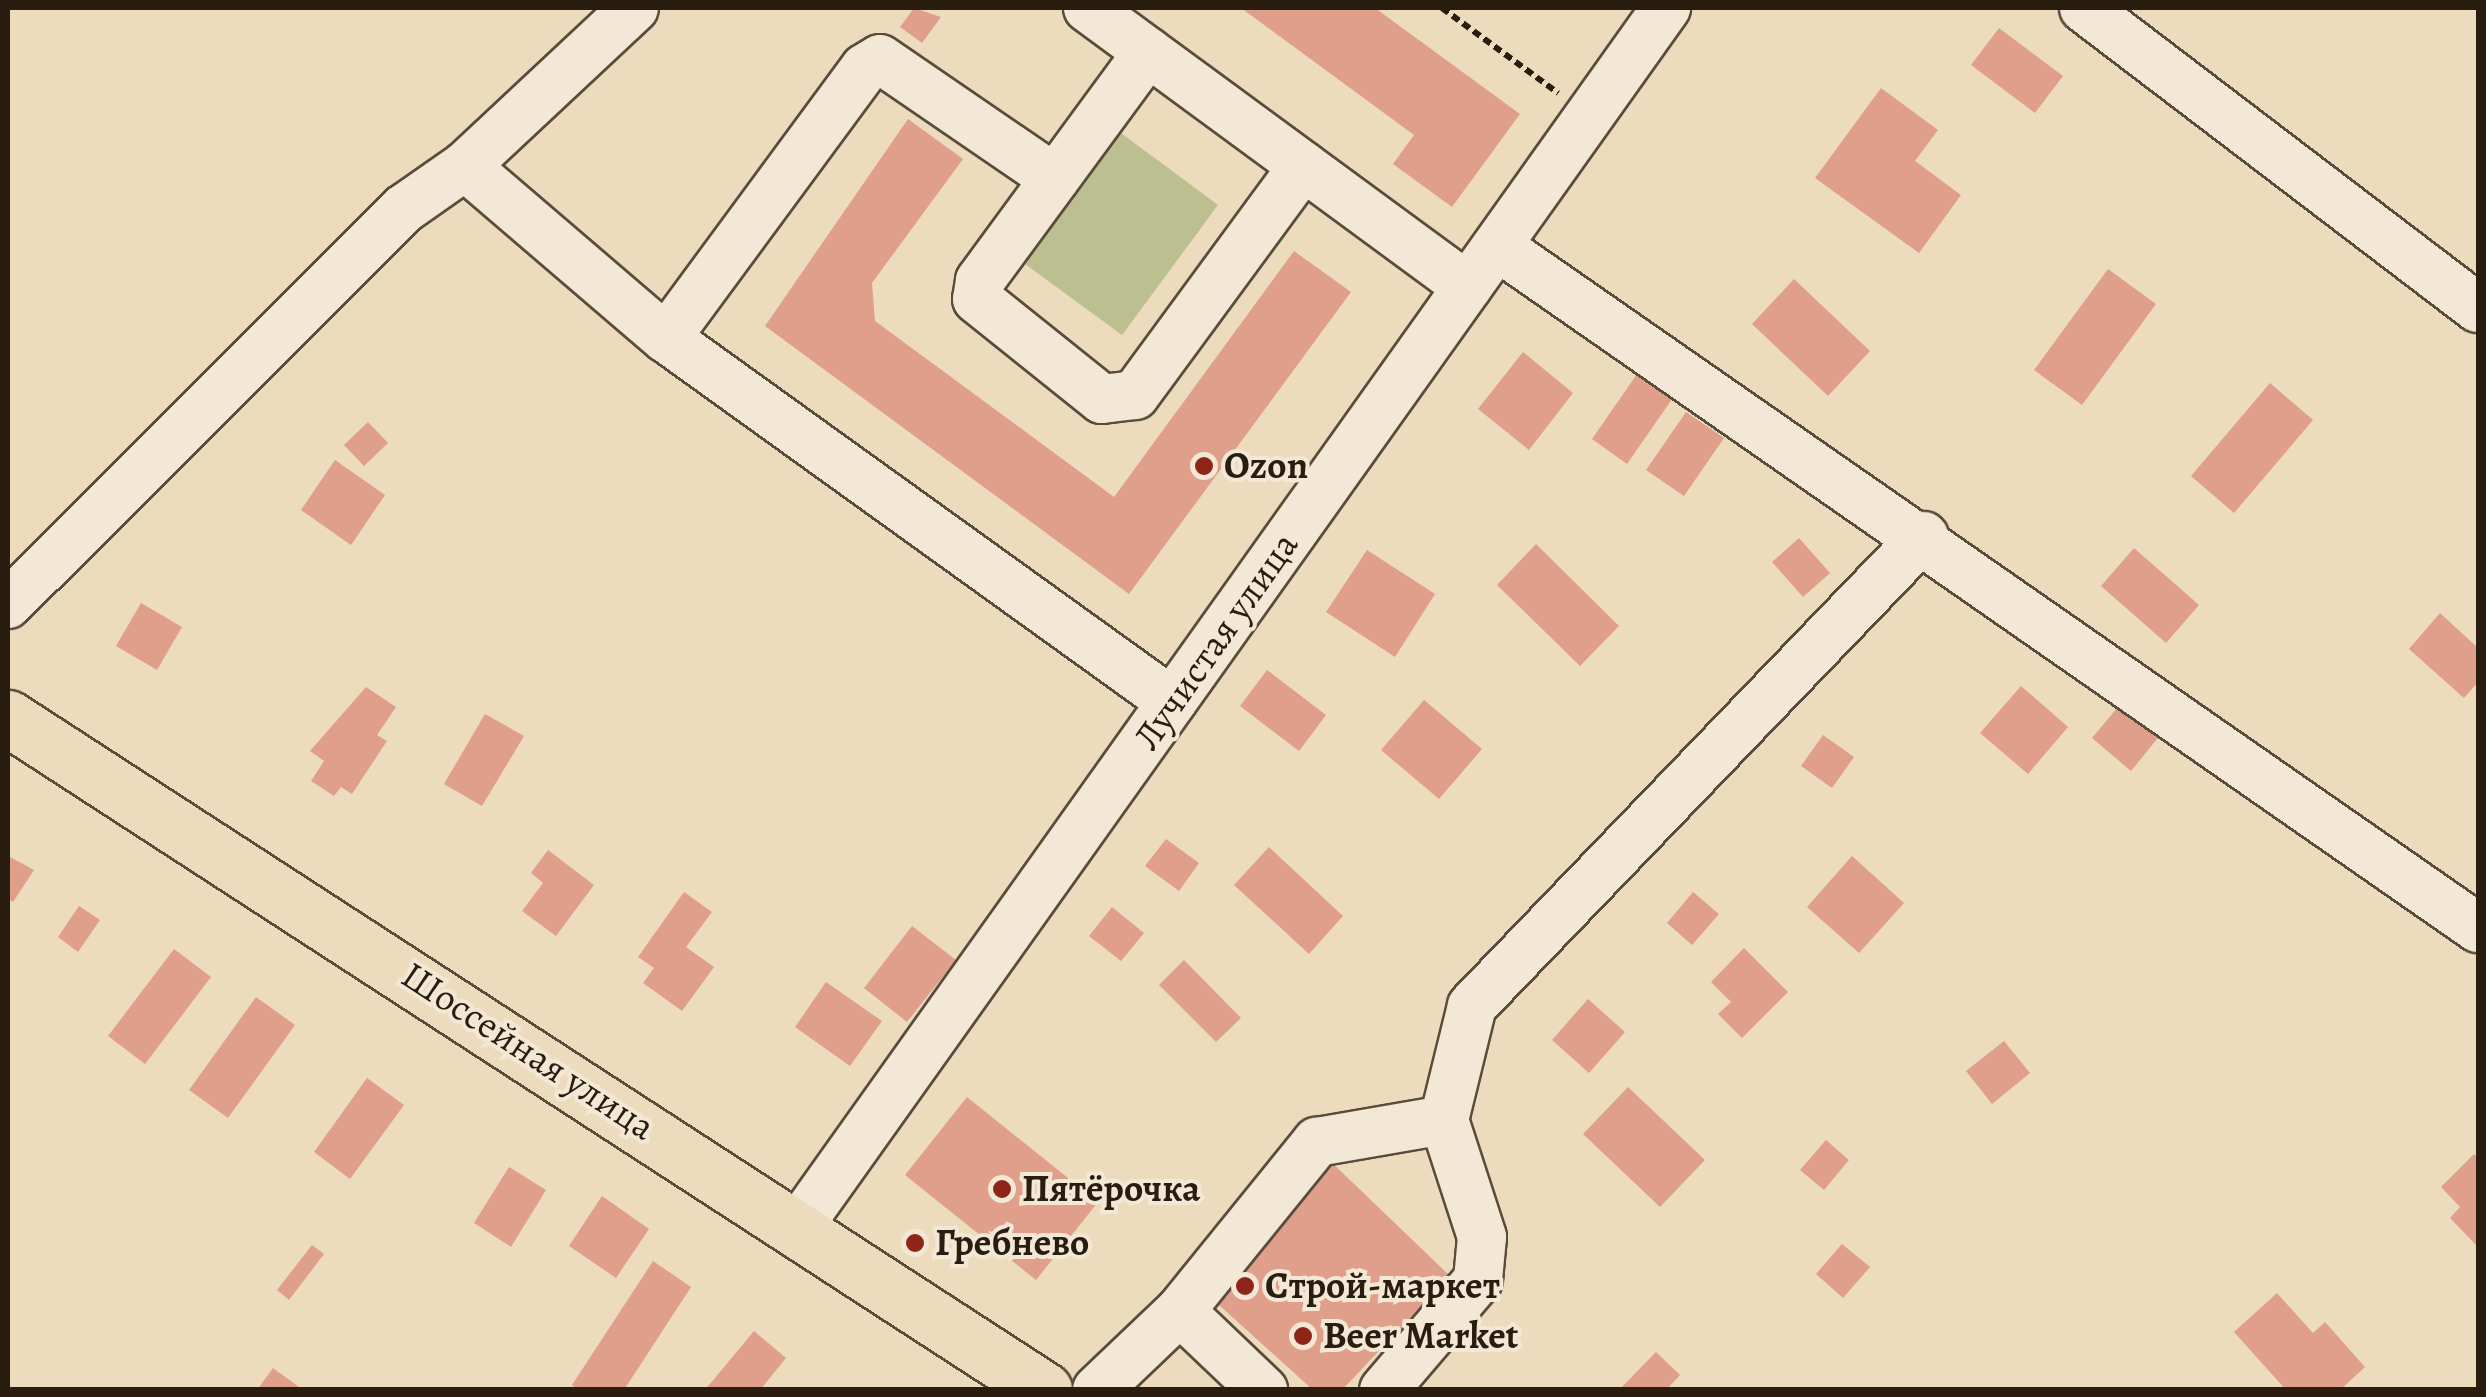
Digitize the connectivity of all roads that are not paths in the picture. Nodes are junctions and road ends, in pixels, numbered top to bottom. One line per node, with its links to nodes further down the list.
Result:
1 (634, 8): 6 (street)
2 (1088, 8): 5 (street)
3 (1666, 8): 9 (street, Лучистая улица)
4 (2084, 8): 11 (street)
5 (1148, 52): 7 (street); 8 (street)
6 (465, 166): 12 (street); 14 (street)
7 (1303, 166): 8 (street); 10 (street)
8 (1055, 179): 12 (street)
9 (1497, 246): 10 (street, Лучистая улица); 13 (street)
10 (1468, 287): 15 (street, Лучистая улица)
11 (2478, 308)
12 (666, 338): 15 (street)
13 (1924, 536): 17 (street); 18 (street)
14 (8, 604)
15 (1172, 702): 19 (street, Лучистая улица)
16 (8, 718): 19 (main road, Шоссейная улица)
17 (2478, 928)
18 (1444, 1120): 20 (street); 24 (street)
19 (800, 1224): 21 (main road, Шоссейная улица)
20 (1180, 1311): 22 (street); 23 (street)
21 (1044, 1390)
22 (1097, 1390)
23 (1263, 1390)
24 (1384, 1390)

